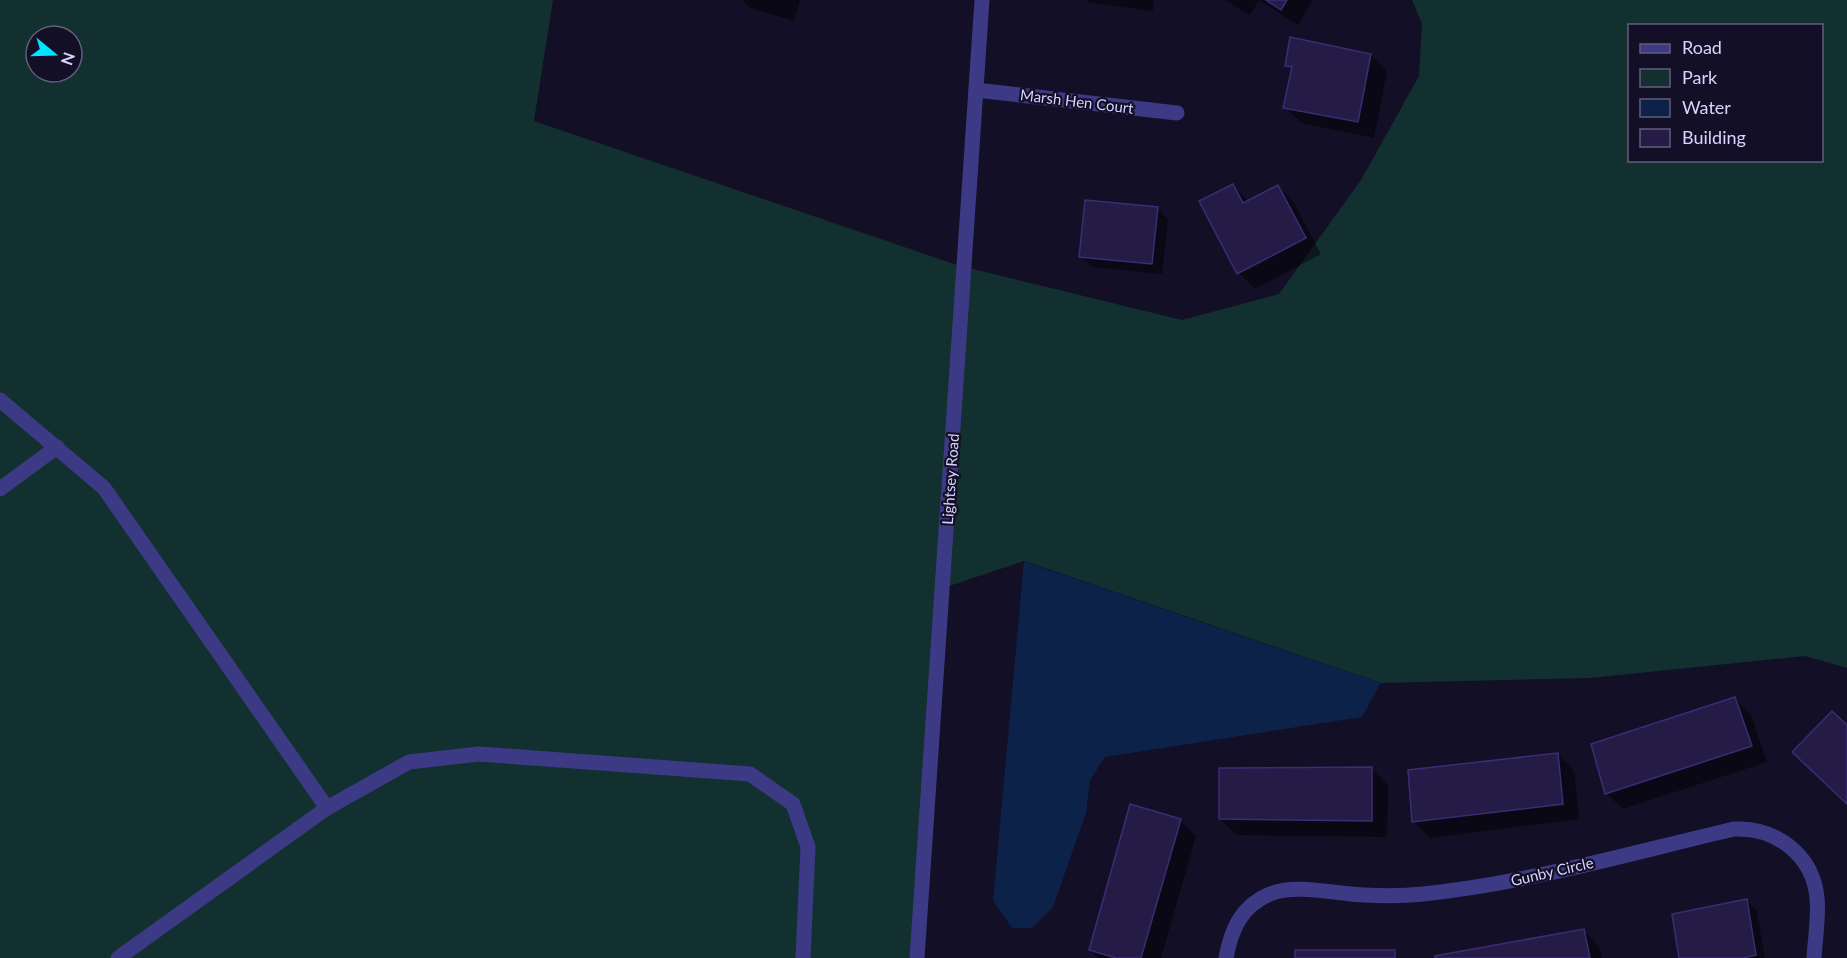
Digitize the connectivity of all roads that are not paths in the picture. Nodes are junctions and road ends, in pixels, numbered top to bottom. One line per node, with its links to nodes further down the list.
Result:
1 (981, 0): 2 (street, Lightsey Road)
2 (976, 90): 3 (street, Marsh Hen Court); 10 (street, Lightsey Road)
3 (1177, 113)
4 (0, 400): 5 (street)
5 (57, 447): 6 (street); 7 (street)
6 (0, 489)
7 (327, 808): 8 (street); 9 (street)
8 (118, 958)
9 (803, 958)
10 (917, 958)
11 (1226, 958): 12 (street, Gunby Circle)
12 (1814, 958)

